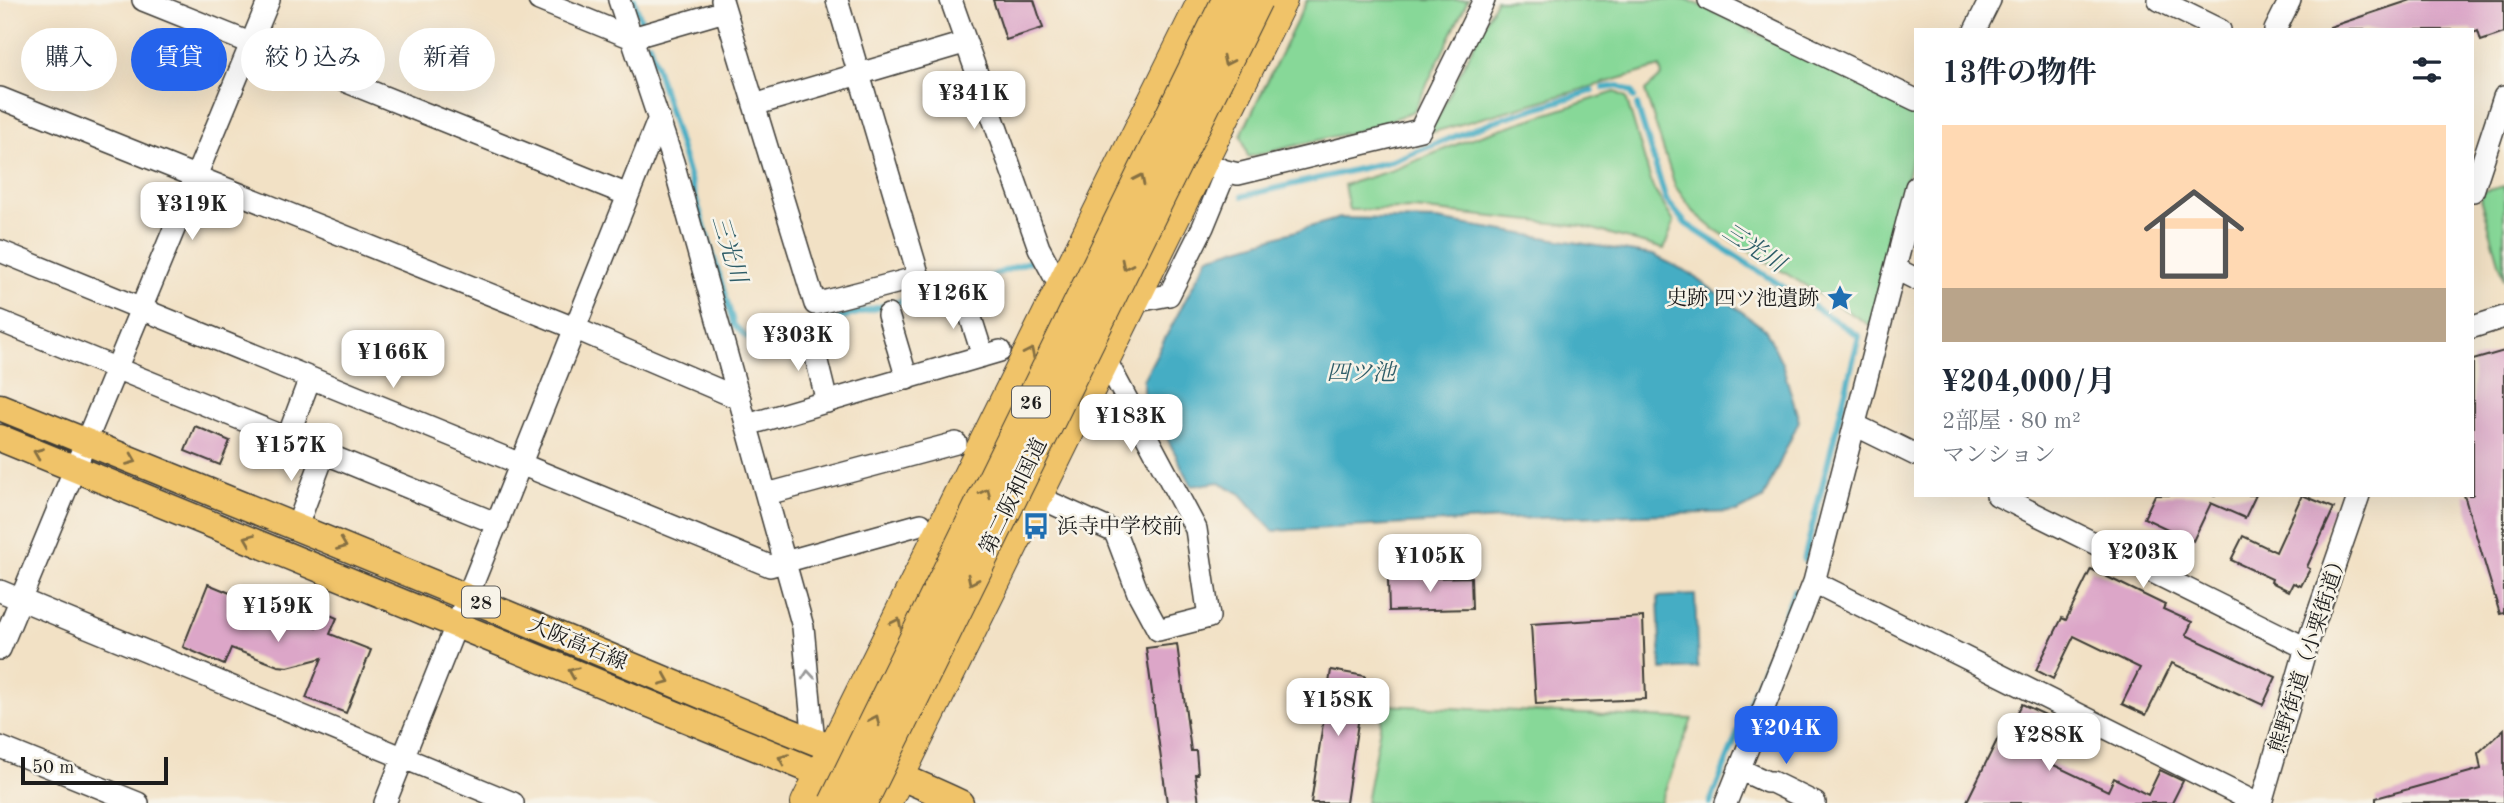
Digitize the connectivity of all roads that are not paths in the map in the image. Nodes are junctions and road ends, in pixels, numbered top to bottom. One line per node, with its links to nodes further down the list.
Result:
1 (144, 0): 22 (street)
2 (269, 0): 17 (street)
3 (539, 0): 21 (street)
4 (619, 0): 21 (street)
5 (837, 0): 25 (street)
6 (951, 0): 23 (street)
7 (1202, 0): 40 (highway, 26)
8 (1227, 0): 90 (highway, 第二阪和国道 / 26, one-way to 8, bridge)
9 (1257, 0): 85 (highway, 第二阪和国道 / 26, one-way to 85, bridge)
10 (1282, 0): 32 (highway, 26)
11 (1484, 0): 32 (street)
12 (1709, 0): 29 (street)
13 (1990, 0): 18 (street)
14 (2159, 0): 19 (street)
15 (2290, 0): 20 (street)
16 (724, 5): 21 (street); 30 (street)
17 (257, 28)
18 (1976, 28)
19 (2216, 28)
20 (2276, 28)
21 (643, 34): 31 (street)
22 (241, 39)
23 (964, 43): 25 (street); 40 (street)
24 (241, 67): 33 (street)
25 (859, 74): 30 (street); 30 (street)
26 (370, 91): 35 (street)
27 (2504, 97): 34 (street)
28 (0, 98): 33 (street)
29 (1914, 99)
30 (754, 105)
31 (659, 118): 35 (street); 53 (street)
32 (1215, 166): 49 (highway, 26)
33 (196, 177): 42 (street); 47 (street)
34 (2474, 188)
35 (628, 195): 47 (street)
36 (1914, 195): 38 (street)
37 (0, 251): 42 (street)
38 (1896, 269): 39 (street); 57 (street)
39 (1914, 278)
40 (1061, 289): 49 (street); 82 (highway, 26, one-way to 40)
41 (963, 293): 52 (street)
42 (142, 309): 50 (street); 51 (street)
43 (888, 315): 52 (street)
44 (2504, 317): 46 (street)
45 (0, 321): 50 (street)
46 (2474, 327)
47 (574, 328): 53 (street); 64 (street)
48 (810, 333): 54 (street)
49 (1105, 358): 67 (highway, 26); 67 (street)
50 (117, 369): 59 (street); 60 (street)
51 (310, 378): 59 (street); 64 (street)
52 (907, 379): 54 (street)
53 (740, 399): 56 (street)
54 (827, 402): 56 (street)
55 (0, 407): 60 (main road, 大阪高石線 / 28)
56 (747, 425): 66 (street)
57 (1856, 425): 63 (street); 74 (street)
58 (0, 438): 65 (main road, 大阪高石線 / 28, one-way to 58)
59 (287, 439): 62 (street)
60 (86, 442): 65 (street); 72 (main road, 大阪高石線 / 28, one-way to 72)
61 (956, 443): 66 (street)
62 (324, 454): 70 (street); 72 (street)
63 (1914, 454)
64 (522, 465): 70 (street); 73 (street)
65 (75, 468): 77 (street); 78 (main road, 大阪高石線 / 28, one-way to 65)
66 (767, 494): 73 (street)
67 (1036, 496): 85 (highway, 26)
68 (2001, 497): 79 (street)
69 (2353, 498): 79 (street, 熊野街道（小栗街道）)
70 (498, 524): 76 (street)
71 (921, 524): 73 (street)
72 (297, 526): 76 (main road, 大阪高石線 / 28, one-way to 76)
73 (785, 563): 82 (street, one-way to 73)
74 (1814, 582): 84 (street); 94 (street)
75 (0, 591): 77 (street)
76 (468, 596): 78 (street); 82 (main road, 大阪高石線 / 28, one-way to 82)
77 (20, 599): 80 (street); 83 (street)
78 (457, 624): 82 (main road, 大阪高石線 / 28, one-way to 78); 83 (street)
79 (2306, 648): 95 (street, 熊野街道（小栗街道）)
80 (0, 649)
81 (0, 747): 86 (street)
82 (822, 755): 85 (main road, 大阪高石線 / 28); 89 (highway, 26)
83 (403, 759): 87 (street); 88 (street)
84 (1739, 769): 92 (street); 93 (street)
85 (885, 797): 91 (main road, 大阪高石線 / 28)
86 (138, 803)
87 (385, 803)
88 (513, 803)
89 (806, 803)
90 (834, 803)
91 (960, 803)
92 (1726, 803)
93 (1815, 803)
94 (2256, 803)
95 (2261, 803)

